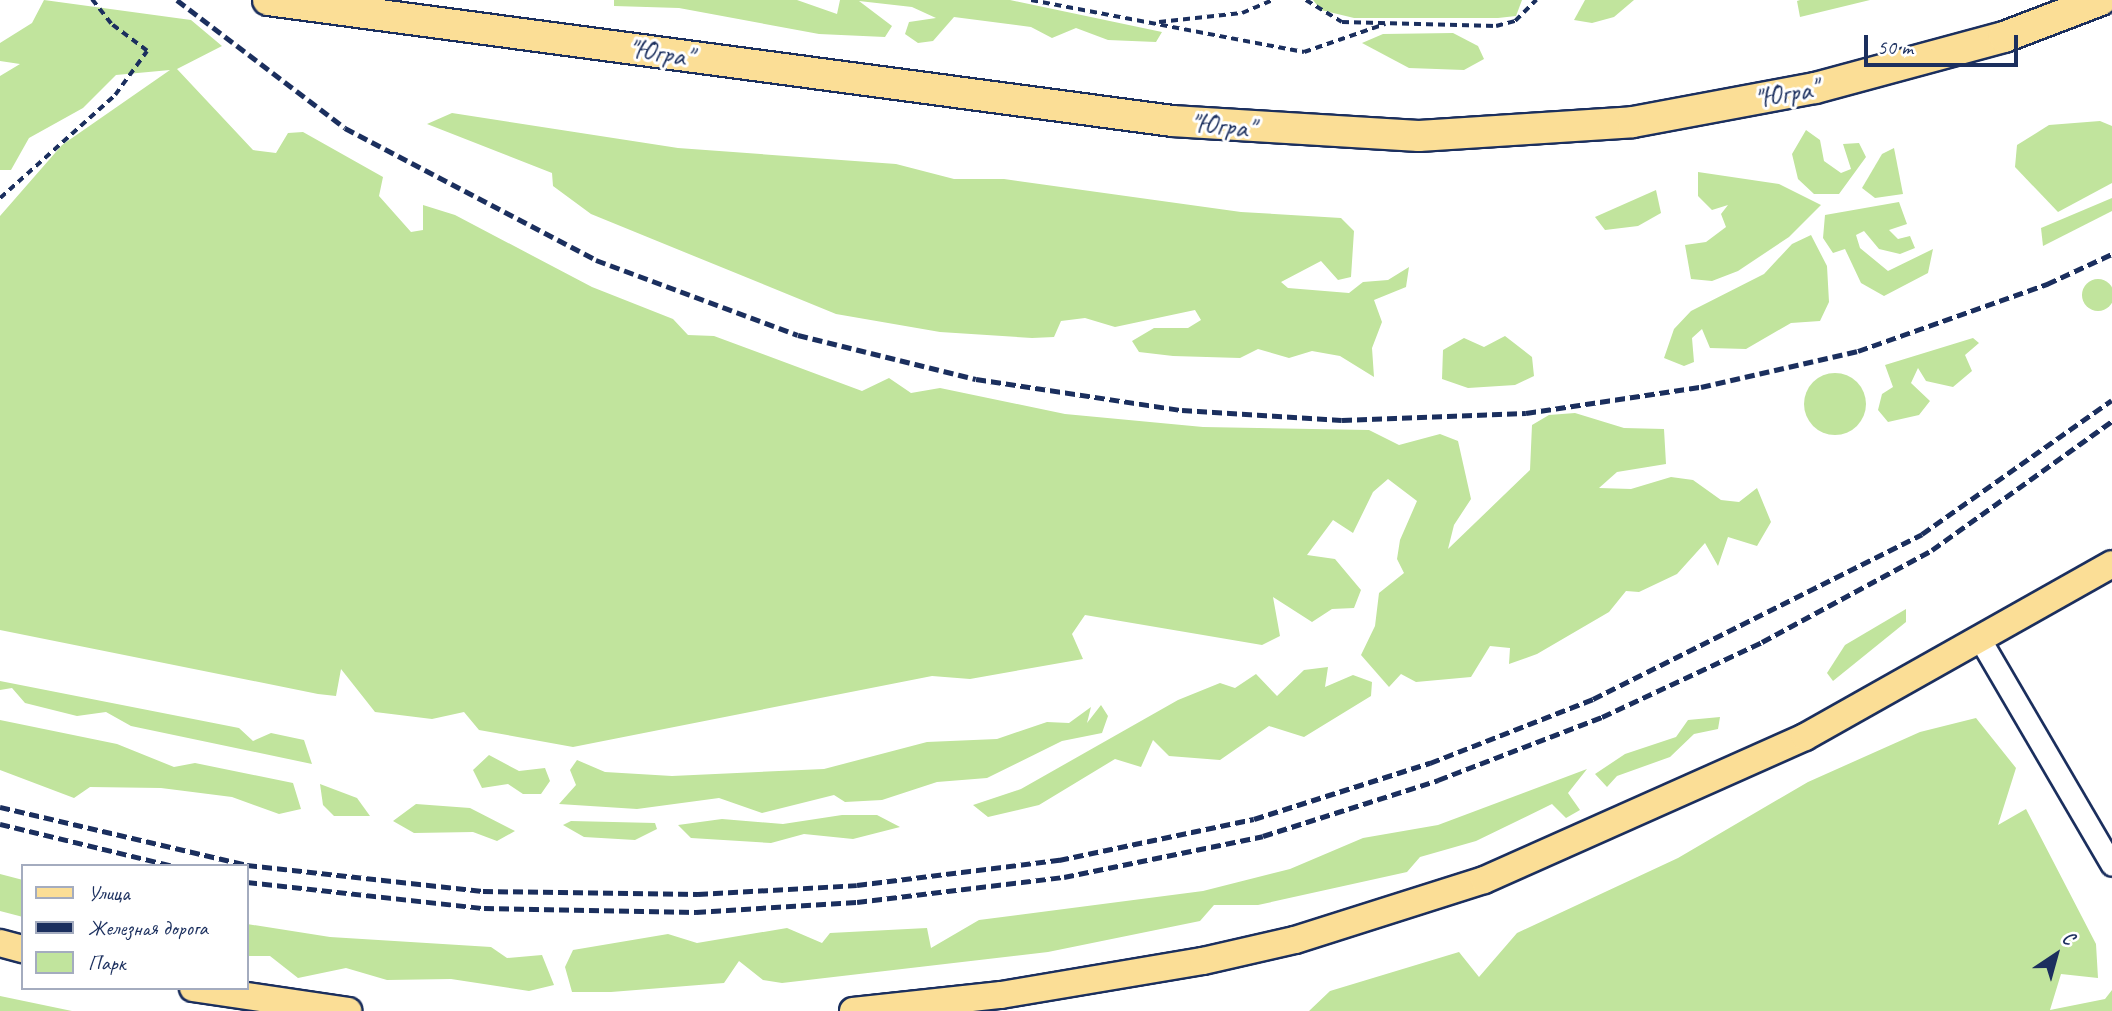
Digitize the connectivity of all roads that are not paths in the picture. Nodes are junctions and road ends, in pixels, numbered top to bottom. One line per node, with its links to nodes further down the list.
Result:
1 (268, 0): 2 (highway, "Югра")
2 (2101, 0)
3 (2112, 564): 4 (main road)
4 (1981, 641): 5 (street); 10 (main road)
5 (2112, 865)
6 (0, 943): 7 (main road)
7 (21, 948)
8 (206, 990): 9 (main road)
9 (348, 1011)
10 (853, 1011)

